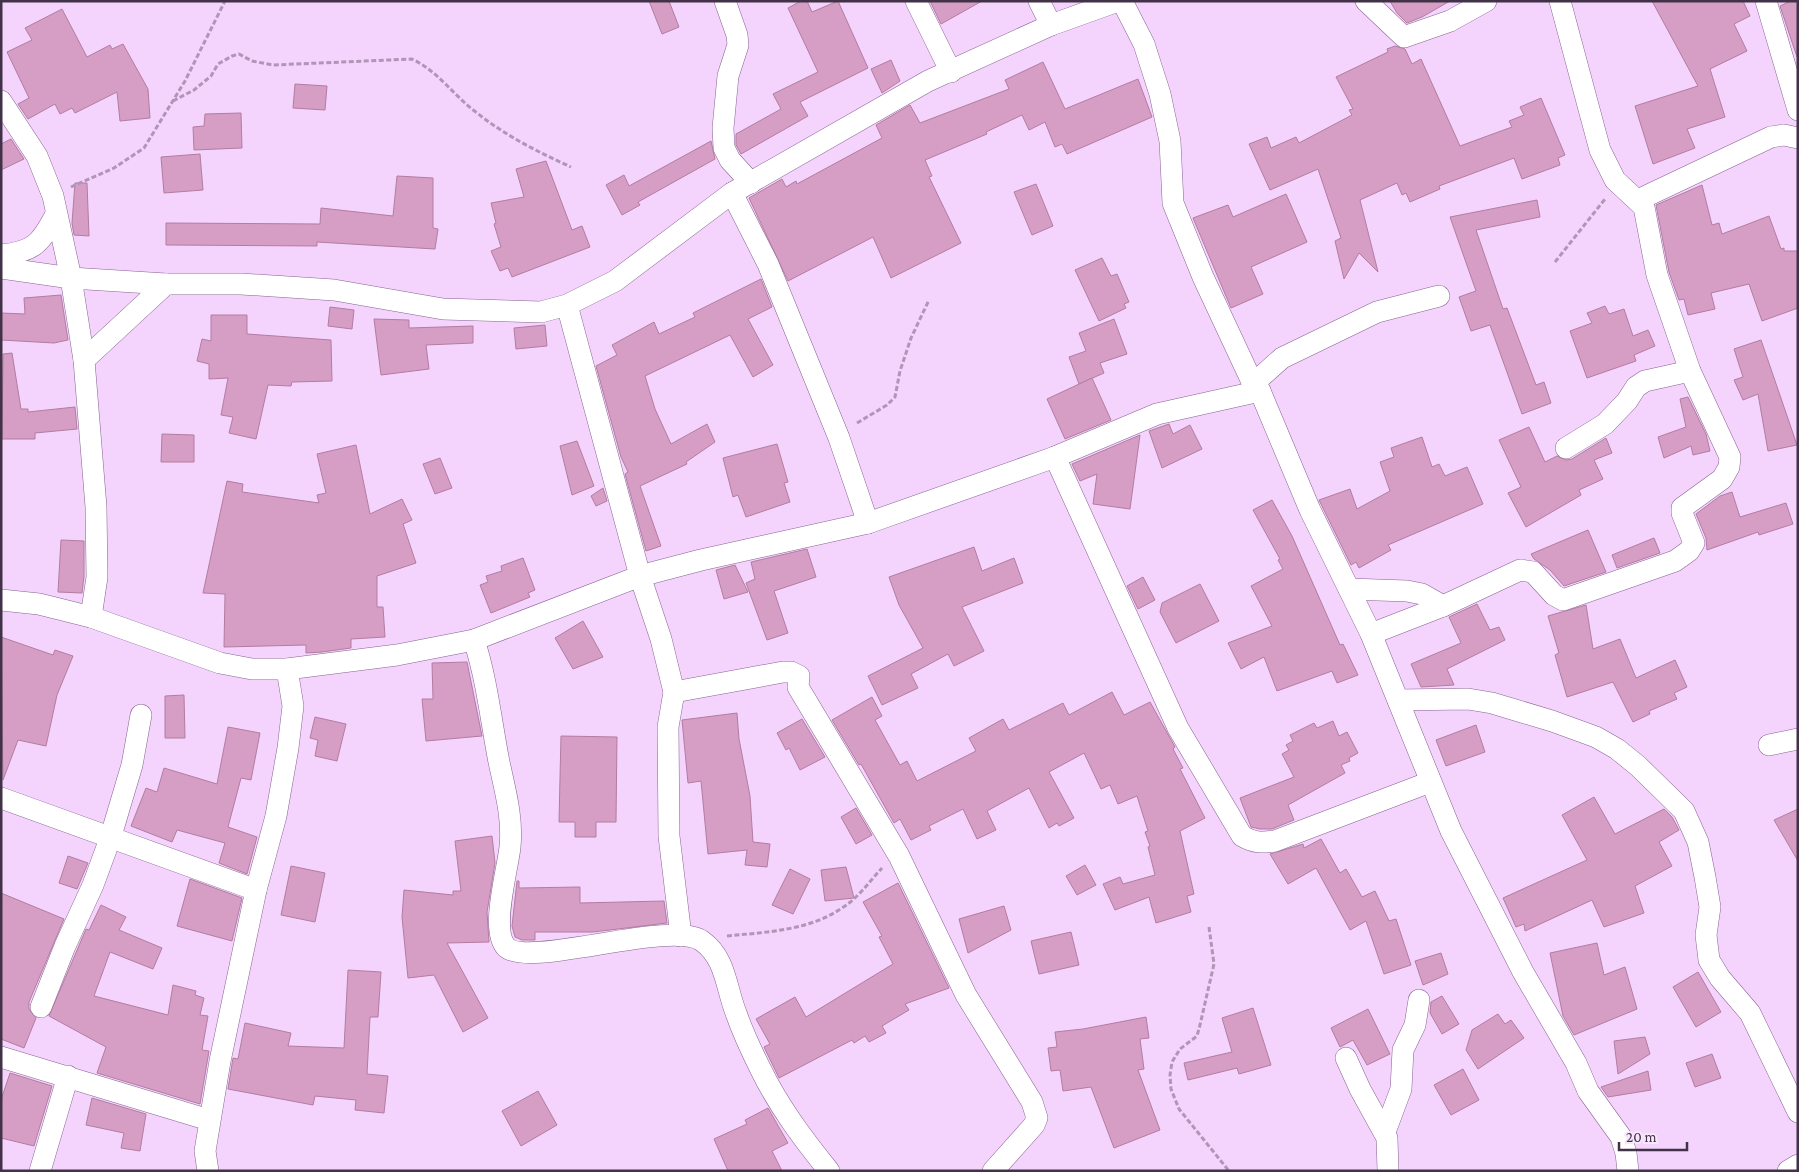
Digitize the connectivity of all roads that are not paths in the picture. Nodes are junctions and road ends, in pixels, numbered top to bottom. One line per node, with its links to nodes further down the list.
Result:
1 (725, 1): 14 (street)
2 (916, 1): 10 (street)
3 (1039, 1): 9 (street)
4 (1120, 1): 9 (street); 26 (street)
5 (1366, 1): 6 (street)
6 (1486, 1)
7 (1560, 1): 16 (street)
8 (1766, 1): 12 (street)
9 (1051, 24): 10 (street)
10 (950, 72): 14 (street)
11 (1, 101): 17 (street)
12 (1798, 110)
13 (1798, 138): 16 (street)
14 (750, 183): 15 (street)
15 (732, 193): 23 (street); 29 (street)
16 (1638, 200): 25 (street)
17 (54, 205): 18 (street); 20 (street)
18 (1, 255)
19 (1, 268): 20 (street)
20 (71, 278): 21 (street); 24 (street)
21 (166, 284): 23 (street); 24 (street)
22 (1439, 296): 26 (street)
23 (567, 305): 30 (street)
24 (84, 360): 34 (street)
25 (1690, 371): 27 (street); 33 (street)
26 (1257, 388): 28 (street); 31 (street)
27 (1566, 448)
28 (1055, 457): 29 (street); 43 (street)
29 (868, 523): 30 (street)
30 (640, 576): 36 (street); 38 (street)
31 (1349, 589): 33 (street); 35 (street)
32 (1, 600): 34 (street)
33 (1443, 606): 35 (street)
34 (91, 617): 37 (street)
35 (1371, 634): 39 (street)
36 (474, 640): 37 (street); 47 (street)
37 (287, 669): 46 (street)
38 (674, 692): 47 (street); 60 (street)
39 (1398, 700): 43 (street); 53 (street)
40 (141, 715): 45 (street)
41 (1798, 738): 42 (street)
42 (1769, 745)
43 (1430, 782): 62 (street)
44 (1, 798): 45 (street)
45 (110, 838): 46 (street); 49 (street)
46 (256, 890): 54 (street)
47 (690, 938): 59 (street)
48 (1419, 1000): 55 (street)
49 (41, 1006)
50 (1, 1057): 52 (street)
51 (1346, 1058): 55 (street)
52 (68, 1076): 54 (street); 57 (street)
53 (1798, 1112)
54 (209, 1120): 58 (street)
55 (1385, 1132): 61 (street)
56 (1798, 1165): 63 (street)
57 (40, 1171)
58 (208, 1171)
59 (829, 1171)
60 (993, 1171)
61 (1388, 1171)
62 (1628, 1171)
63 (1788, 1171)

